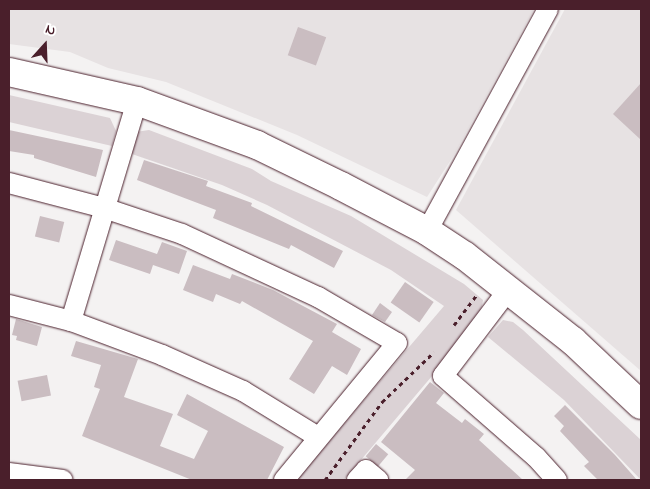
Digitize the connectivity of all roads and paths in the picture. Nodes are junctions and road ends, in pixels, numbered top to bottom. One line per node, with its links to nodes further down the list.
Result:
1 (548, 9): 6 (street)
2 (9, 72): 3 (street)
3 (137, 101): 5 (street); 6 (street)
4 (9, 183): 5 (street)
5 (104, 208): 10 (street); 14 (street)
6 (427, 231): 7 (street)
7 (509, 290): 13 (street); 21 (street)
8 (479, 292): 11 (path)
9 (9, 305): 10 (street)
10 (71, 321): 14 (street)
11 (450, 331)
12 (439, 346): 18 (path)
13 (641, 405)
14 (318, 437): 17 (street)
15 (10, 468): 16 (street)
16 (63, 480)
17 (284, 480)
18 (325, 480)
19 (357, 480): 20 (street)
20 (378, 480)
21 (557, 480)

